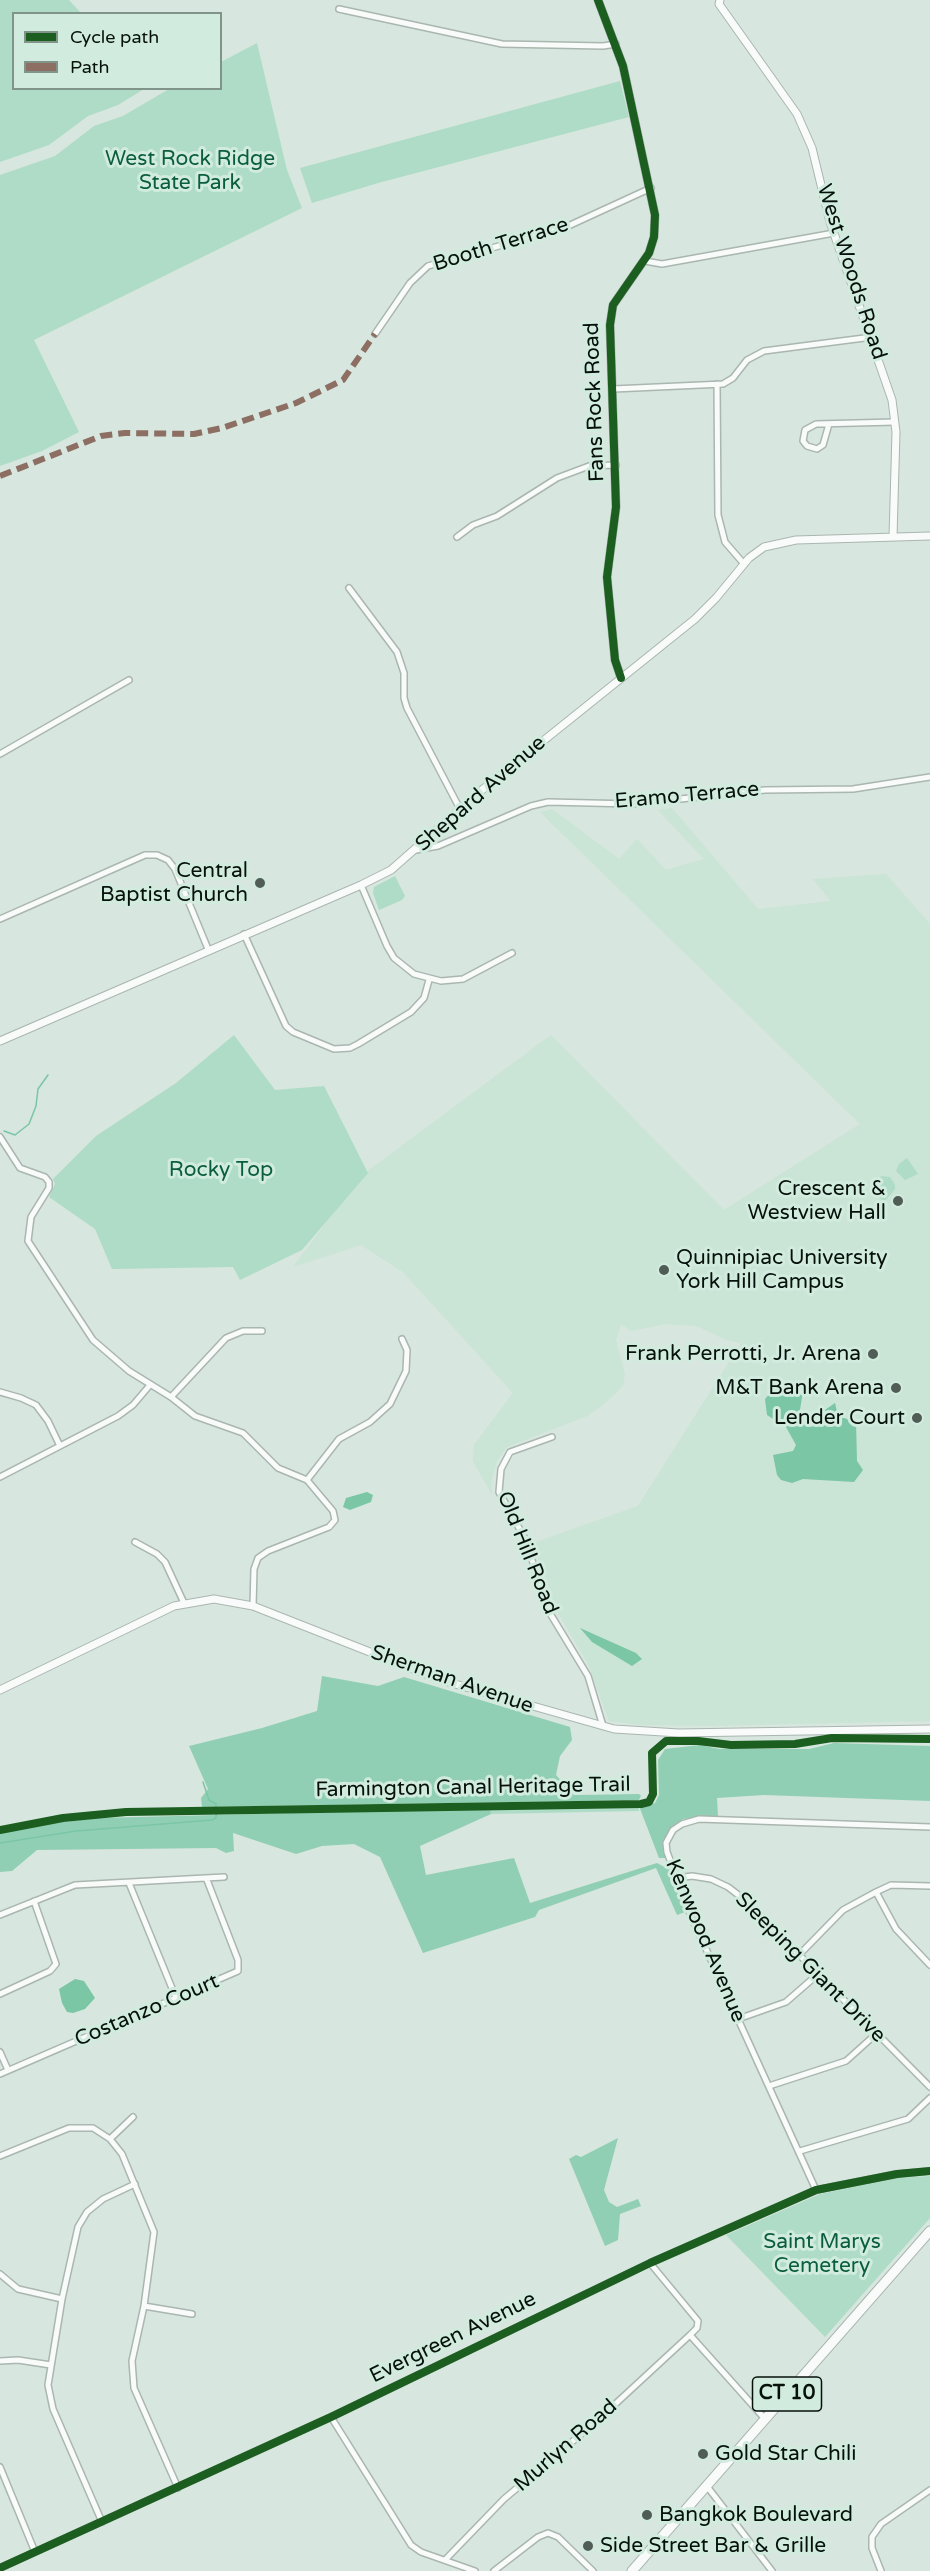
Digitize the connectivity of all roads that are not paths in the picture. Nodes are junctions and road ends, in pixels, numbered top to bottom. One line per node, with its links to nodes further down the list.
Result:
1 (598, 0): 4 (main road, Fans Rock Road)
2 (718, 1): 6 (main road, West Woods Road)
3 (339, 9): 4 (street)
4 (616, 44): 5 (main road, Fans Rock Road)
5 (651, 188): 7 (main road, Fans Rock Road); 8 (street, Booth Terrace)
6 (834, 234): 7 (street); 9 (main road, West Woods Road)
7 (645, 261): 11 (main road, Fans Rock Road)
8 (375, 334)
9 (872, 337): 10 (street); 12 (main road, West Woods Road)
10 (717, 384): 11 (street); 18 (street)
11 (613, 389): 14 (main road, Fans Rock Road)
12 (895, 422): 13 (street); 17 (main road, West Woods Road)
13 (829, 424): 13 (street)
14 (616, 465): 16 (street, Fans Rock Road); 20 (main road, Fans Rock Road)
15 (930, 536): 17 (main road, Shepard Avenue)
16 (457, 537)
17 (893, 537): 18 (main road, Shepard Avenue)
18 (744, 564): 20 (main road, Shepard Avenue)
19 (349, 588): 24 (street)
20 (621, 678): 24 (main road, Shepard Avenue)
21 (129, 680): 22 (street)
22 (0, 754)
23 (930, 777): 25 (street, Eramo Terrace)
24 (460, 809): 25 (main road, Shepard Avenue)
25 (416, 850): 26 (main road, Shepard Avenue)
26 (361, 885): 28 (main road, Shepard Avenue); 31 (street)
27 (0, 919): 29 (street)
28 (244, 934): 29 (main road, Shepard Avenue); 31 (street)
29 (208, 949): 32 (main road, Shepard Avenue)
30 (512, 953): 31 (street)
31 (429, 980)
32 (0, 1041)
33 (0, 1137): 36 (street)
34 (262, 1331): 38 (street)
35 (402, 1339): 42 (street)
36 (150, 1385): 38 (street); 40 (street)
37 (0, 1392): 40 (street)
38 (171, 1396): 42 (street)
39 (552, 1437): 47 (street, Old Hill Road)
40 (60, 1446): 41 (street)
41 (0, 1477)
42 (307, 1480): 45 (street)
43 (135, 1542): 44 (street)
44 (184, 1603): 45 (main road, Sherman Avenue); 46 (main road, Sherman Avenue)
45 (253, 1606): 47 (main road, Sherman Avenue)
46 (0, 1690)
47 (603, 1726): 48 (main road, Sherman Avenue)
48 (930, 1729)
49 (930, 1827): 51 (street, Kenwood Avenue)
50 (224, 1877): 52 (street)
51 (677, 1878): 58 (street, Sleeping Giant Drive); 63 (street, Kenwood Avenue)
52 (207, 1880): 53 (street); 62 (street, Costanzo Court)
53 (129, 1883): 56 (street); 62 (street)
54 (930, 1886): 55 (street)
55 (876, 1892): 58 (street); 59 (street)
56 (34, 1901): 57 (street); 61 (street)
57 (0, 1915)
58 (798, 1956): 60 (street, Sleeping Giant Drive)
59 (930, 1965)
60 (817, 1975): 63 (street); 64 (street, Sleeping Giant Drive)
61 (0, 1994)
62 (176, 1998): 66 (street, Costanzo Court)
63 (738, 2019): 68 (street, Kenwood Avenue)
64 (876, 2034): 68 (street); 69 (street, Sleeping Giant Drive)
65 (0, 2052): 66 (street)
66 (8, 2070): 67 (street, Costanzo Court)
67 (0, 2074)
68 (768, 2086): 73 (street, Kenwood Avenue)
69 (930, 2086)
70 (930, 2098): 73 (street)
71 (133, 2117): 72 (street)
72 (110, 2139): 74 (street); 76 (street)
73 (800, 2151): 77 (street, Kenwood Avenue)
74 (0, 2156)
75 (930, 2172): 77 (street, Evergreen Avenue)
76 (135, 2184): 81 (street); 82 (street)
77 (816, 2190): 79 (street, Evergreen Avenue)
78 (930, 2230): 88 (highway, CT 10)
79 (650, 2263): 84 (street); 87 (street, Evergreen Avenue)
80 (0, 2274): 81 (street)
81 (62, 2299): 86 (street)
82 (144, 2306): 83 (street); 91 (street)
83 (192, 2314)
84 (690, 2335): 88 (street); 95 (street, Murlyn Road)
85 (0, 2361): 86 (street)
86 (51, 2365): 93 (street)
87 (331, 2417): 91 (street, Evergreen Avenue); 95 (street)
88 (765, 2419): 90 (highway, CT 10)
89 (0, 2467): 94 (street)
90 (706, 2485): 100 (highway, CT 10); 101 (street)
91 (178, 2488): 93 (street, Evergreen Avenue)
92 (930, 2490): 102 (street)
93 (102, 2522): 94 (street, Evergreen Avenue)
94 (35, 2552): 96 (street, Evergreen Avenue)
95 (445, 2560): 97 (street)
96 (0, 2568)
97 (473, 2571)
98 (494, 2571): 99 (street)
99 (593, 2571)
100 (632, 2571)
101 (772, 2571)
102 (881, 2571)

